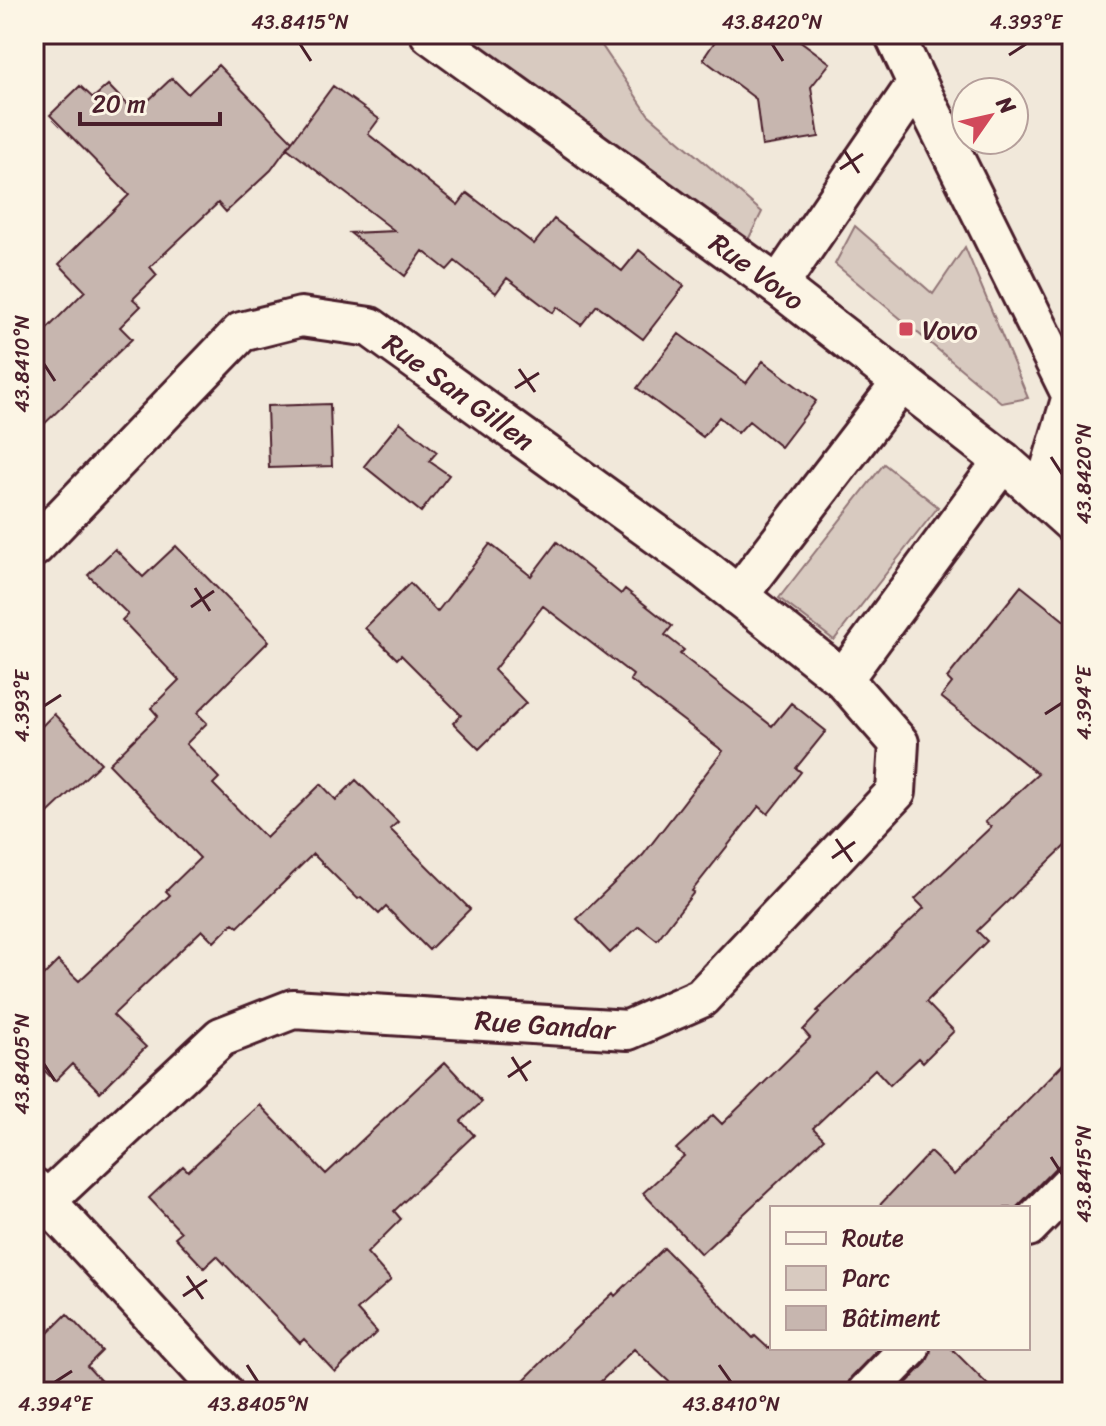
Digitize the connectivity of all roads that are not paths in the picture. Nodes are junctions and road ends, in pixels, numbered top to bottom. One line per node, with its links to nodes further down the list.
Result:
1 (430, 34): 4 (street, Rue Vovo)
2 (894, 34): 3 (street)
3 (917, 83): 4 (street); 7 (street)
4 (778, 286): 5 (street, Rue Vovo)
5 (902, 382): 6 (street, Rue Vovo); 11 (street)
6 (1003, 461): 7 (street, Rue Vovo); 12 (street)
7 (1043, 494): 8 (street, Rue Vovo)
8 (1072, 523)
9 (34, 547): 10 (street, Rue San Gillen)
10 (702, 567): 11 (street, Rue Gandar)
11 (738, 596): 12 (street, Rue Gandar)
12 (843, 679): 14 (street, Rue Gandar)
13 (1072, 1182): 15 (street)
14 (40, 1194): 17 (street)
15 (1030, 1225)
16 (908, 1350): 18 (street)
17 (223, 1392)
18 (867, 1392)

